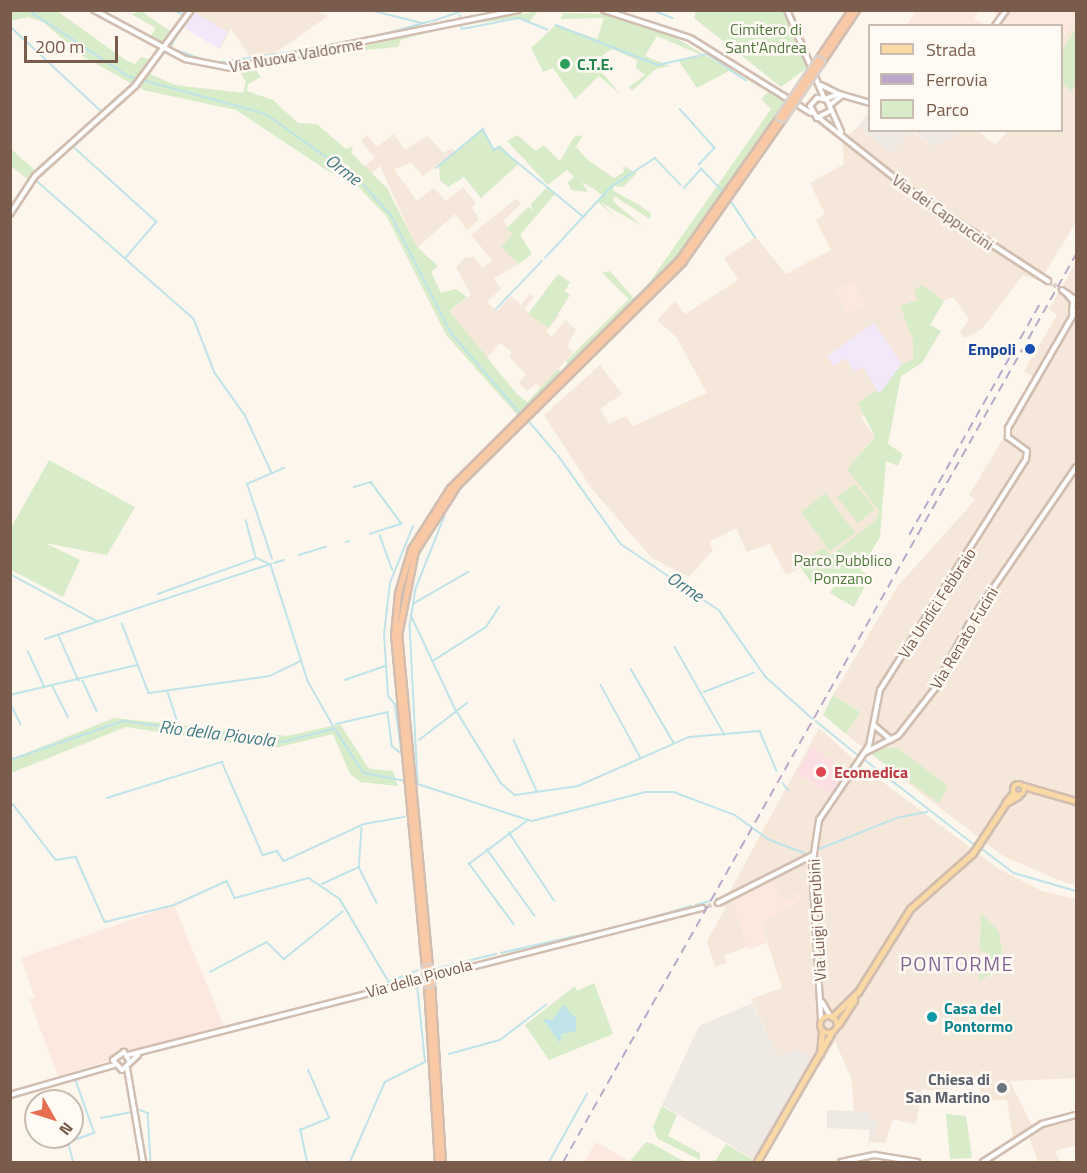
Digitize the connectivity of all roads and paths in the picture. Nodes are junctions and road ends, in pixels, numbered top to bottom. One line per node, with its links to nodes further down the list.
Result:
1 (94, 10): 12 (main road, Via Nuova Valdorme)
2 (191, 10): 12 (main road)
3 (513, 10): 10 (main road, Via Nuova Valdorme)
4 (518, 10): 10 (main road, Via Nuova Valdorme)
5 (604, 10): 19 (main road)
6 (787, 10): 14 (main road)
7 (851, 10): 13 (highway)
8 (856, 10): 13 (highway)
9 (1006, 10): 11 (main road)
10 (508, 13): 12 (main road, Via Nuova Valdorme)
11 (996, 24)
12 (161, 47): 27 (main road)
13 (820, 60): 64 (highway, bridge)
14 (818, 82): 15 (main road); 17 (main road); 18 (main road)
15 (839, 94): 16 (main road); 18 (main road)
16 (844, 95): 20 (main road); 22 (main road)
17 (815, 99): 18 (main road); 21 (main road)
18 (825, 99): 22 (main road)
19 (789, 100): 21 (main road); 24 (main road)
20 (868, 102)
21 (811, 103): 24 (main road)
22 (830, 105): 23 (main road, Via dei Cappuccini)
23 (830, 111): 25 (main road); 26 (main road, Via dei Cappuccini)
24 (811, 113): 25 (main road, Via dei Cappuccini)
25 (819, 118): 26 (main road, Via dei Cappuccini)
26 (844, 136): 28 (main road, Via dei Cappuccini)
27 (10, 214)
28 (1048, 281)
29 (1062, 290): 30 (main road)
30 (1067, 294): 31 (main road); 33 (main road)
31 (1077, 300)
32 (1077, 310): 33 (main road)
33 (1070, 319): 35 (main road, Via Undici Febbraio)
34 (1077, 467): 36 (main road, Via Renato Fucini)
35 (874, 725): 36 (main road); 37 (main road, Via Undici Febbraio)
36 (891, 740): 37 (main road, Via Renato Fucini)
37 (866, 752): 42 (main road, Via Luigi Cherubini)
38 (1024, 786): 39 (main road); 40 (main road); 40 (main road)
39 (1038, 788): 40 (main road); 41 (main road)
40 (1019, 794): 45 (main road)
41 (1077, 801)
42 (813, 855): 43 (main road); 46 (main road, Via Luigi Cherubini)
43 (718, 903)
44 (702, 908): 53 (main road, Via della Piovola)
45 (858, 992): 47 (main road); 49 (main road)
46 (821, 996): 47 (main road, Via Luigi Cherubini); 48 (main road, Via Luigi Cherubini)
47 (831, 1016): 48 (main road); 49 (main road)
48 (821, 1019): 50 (main road)
49 (838, 1026): 51 (main road)
50 (821, 1030): 51 (main road); 54 (main road)
51 (831, 1034): 54 (main road)
52 (128, 1055): 53 (main road); 55 (main road); 56 (main road)
53 (138, 1055): 56 (main road)
54 (817, 1061): 65 (main road)
55 (113, 1062): 58 (main road); 60 (main road)
56 (130, 1062): 57 (main road)
57 (127, 1068): 58 (main road); 59 (main road)
58 (119, 1070): 59 (main road)
59 (126, 1077): 63 (main road)
60 (10, 1095)
61 (1077, 1115): 69 (main road)
62 (850, 1159): 66 (main road); 67 (main road); 68 (main road)
63 (143, 1162)
64 (440, 1162)
65 (756, 1162)
66 (841, 1162)
67 (858, 1162)
68 (917, 1162)
69 (983, 1162)

